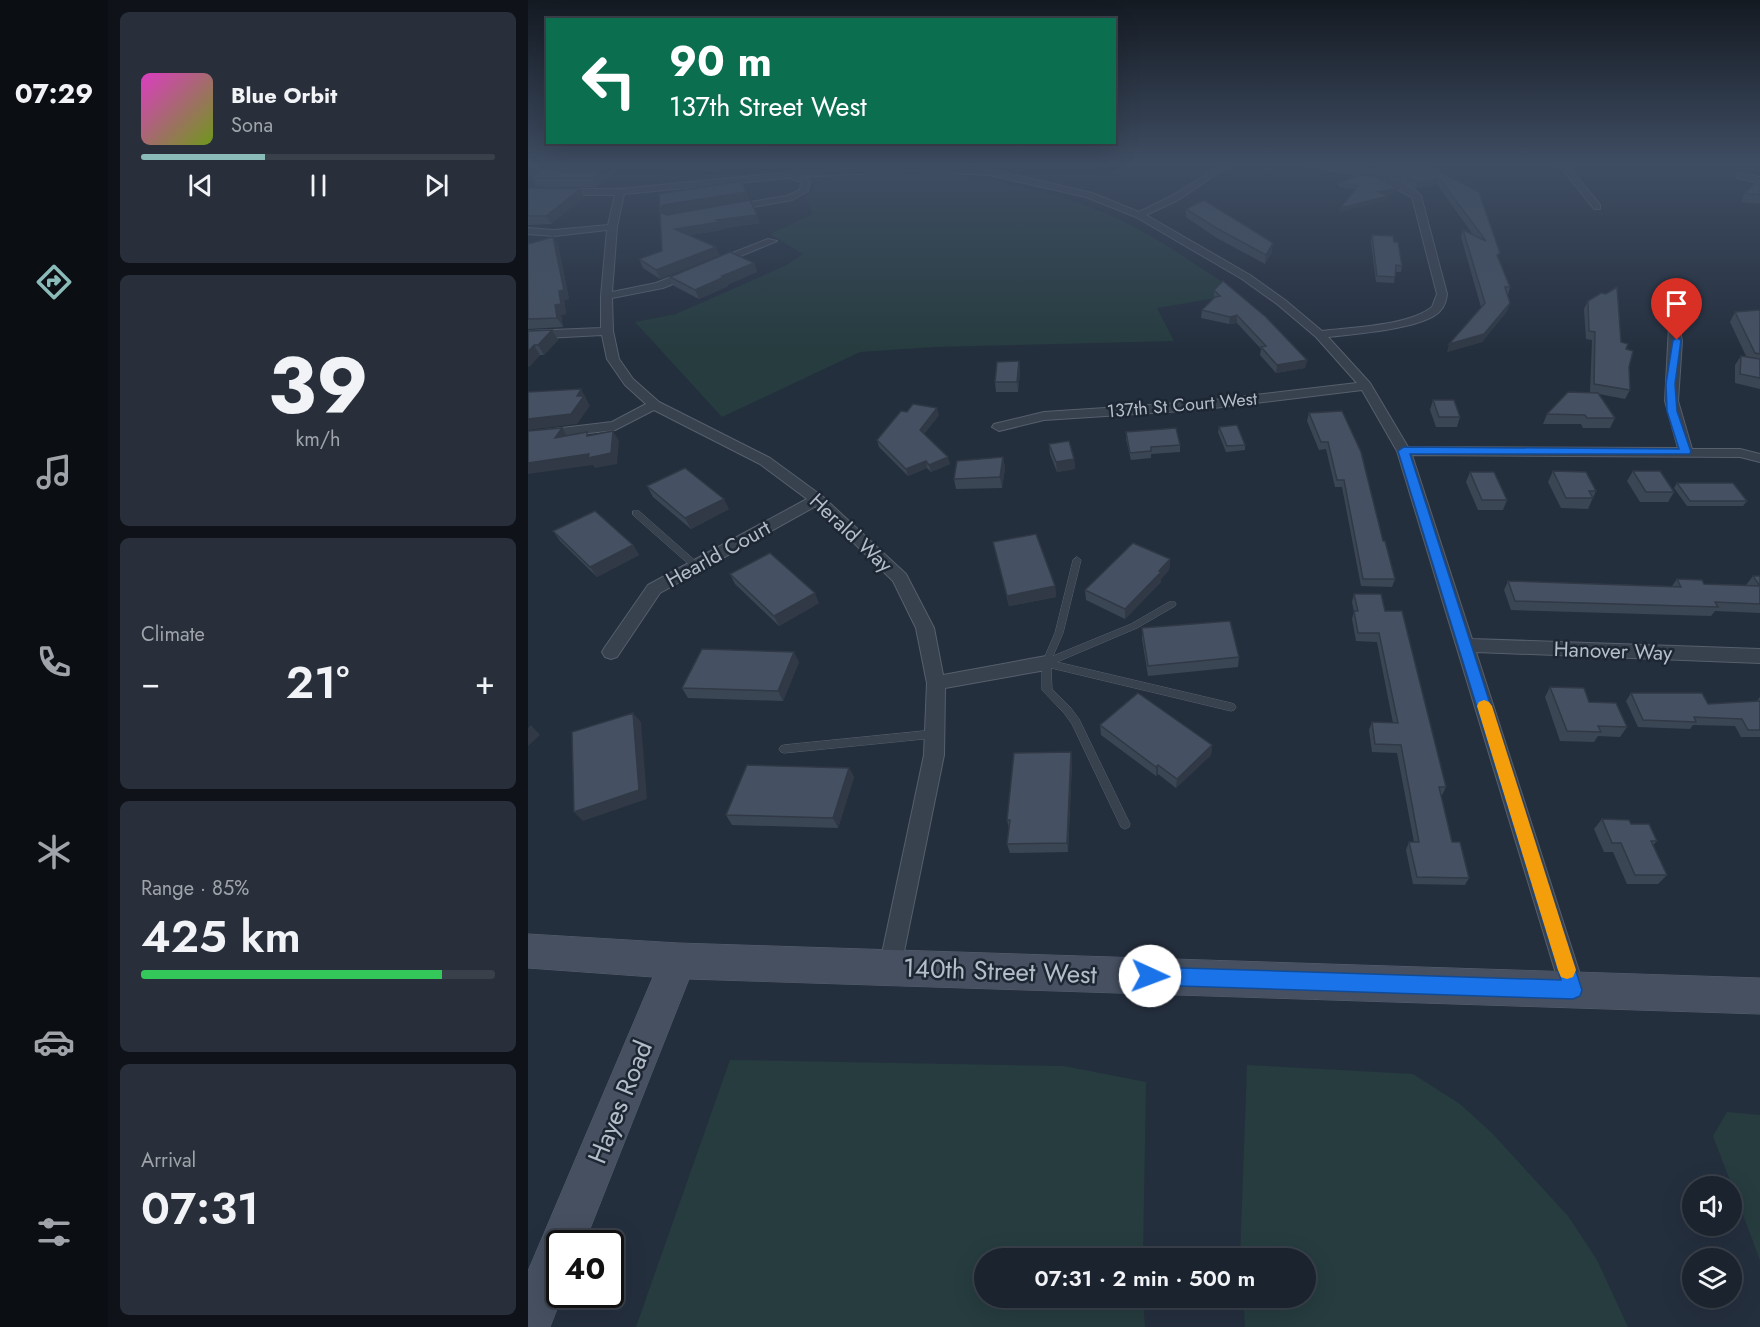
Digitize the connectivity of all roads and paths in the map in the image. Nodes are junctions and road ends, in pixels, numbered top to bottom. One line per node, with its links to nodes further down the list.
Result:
1 (612, 227): 5 (street); 8 (street, Herald Way)
2 (1160, 227): 12 (street)
3 (1424, 227): 12 (street)
4 (528, 231): 5 (street)
5 (554, 233): 7 (street)
6 (772, 241): 8 (street)
7 (536, 242)
8 (606, 296): 10 (street, Herald Way)
9 (1675, 327): 18 (street)
10 (607, 331): 11 (street); 14 (street, Herald Way)
11 (528, 335)
12 (1320, 335): 13 (street)
13 (1366, 386): 15 (street, 137th St Court West); 17 (street)
14 (654, 405): 16 (street); 20 (street, Herald Way)
15 (999, 427)
16 (528, 436)
17 (1404, 451): 18 (street); 25 (street)
18 (1686, 452): 19 (street)
19 (1760, 458)
20 (817, 499): 23 (street, Hearld Court); 29 (street, Herald Way)
21 (636, 513): 23 (lane)
22 (1077, 560): 28 (lane)
23 (696, 566): 26 (street, Hearld Court)
24 (1172, 604): 28 (lane)
25 (1466, 645): 27 (street, Hanover Way); 37 (street)
26 (611, 652)
27 (1760, 656)
28 (1046, 663): 29 (street); 30 (lane); 33 (lane)
29 (936, 683): 31 (street, Herald Way)
30 (1231, 707)
31 (934, 734): 32 (lane); 36 (street, Herald Way)
32 (784, 750)
33 (1125, 824)
34 (528, 951): 35 (street, 140th Street West)
35 (678, 961): 36 (street, 140th Street West); 39 (street, Hayes Road)
36 (891, 968): 37 (street, 140th Street West)
37 (1573, 990): 38 (street, 140th Street West)
38 (1760, 996)
39 (568, 1230)
40 (546, 1282): 41 (street)
41 (528, 1325)

